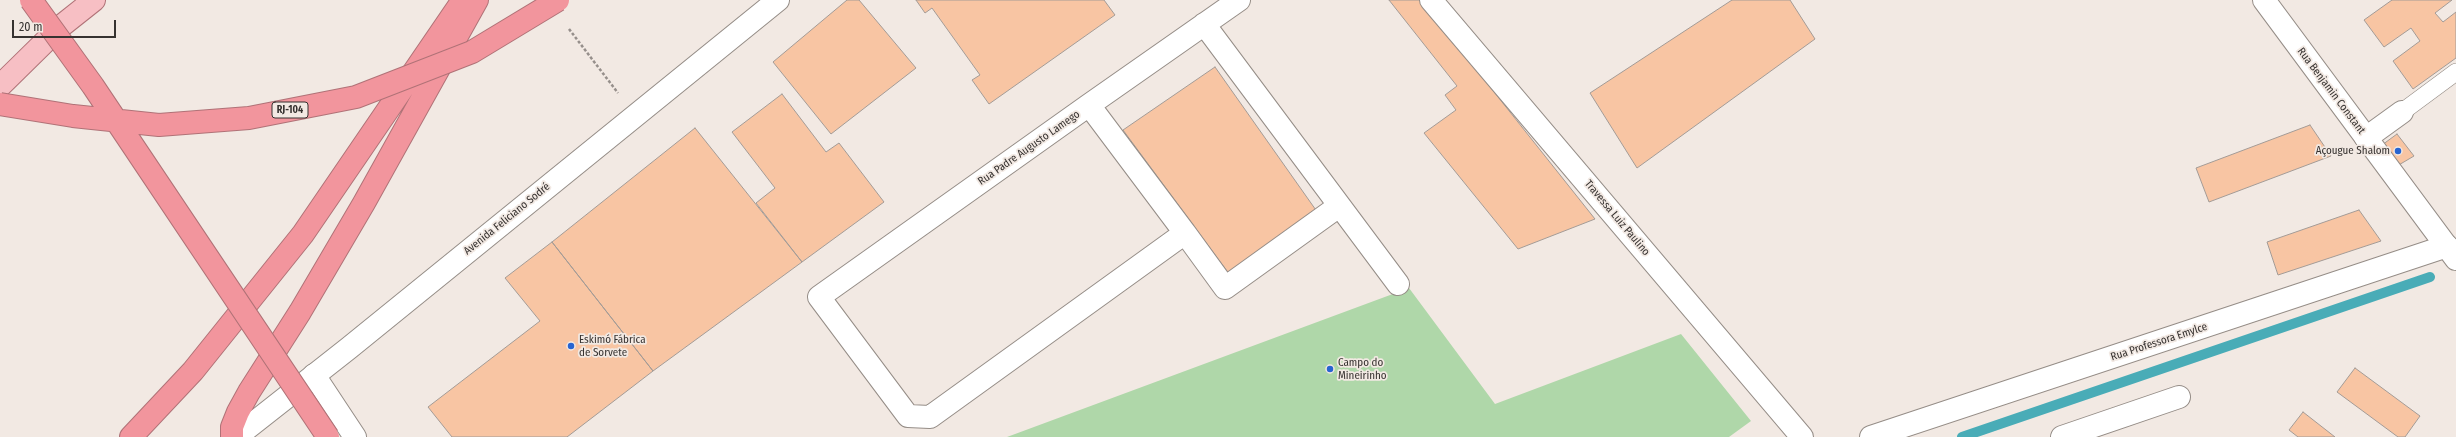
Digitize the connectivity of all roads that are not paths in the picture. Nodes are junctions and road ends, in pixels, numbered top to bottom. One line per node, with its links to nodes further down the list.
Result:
1 (31, 0): 26 (highway, bridge)
2 (94, 0): 12 (main road)
3 (463, 0): 23 (highway)
4 (477, 0): 24 (highway)
5 (558, 0): 13 (highway, RJ-104, bridge)
6 (778, 0): 21 (street, Avenida Feliciano Sodré)
7 (1239, 0): 10 (street, Rua Padre Augusto Lamego)
8 (1431, 0): 28 (street, Travessa Luiz Paulino)
9 (2264, 0): 16 (street, Rua Benjamin Constant)
10 (1204, 24): 14 (street, Rua Padre Augusto Lamego); 17 (street)
11 (2456, 72): 15 (lane)
12 (0, 86)
13 (0, 104)
14 (1089, 105): 18 (street); 18 (street, Rua Padre Augusto Lamego)
15 (2402, 112): 16 (street)
16 (2366, 138): 19 (street, Rua Benjamin Constant)
17 (1339, 206): 18 (street); 20 (street)
18 (1185, 233)
19 (2451, 252): 29 (street, Rua Professora Emylce)
20 (1398, 284)
21 (314, 376): 25 (street, Avenida Feliciano Sodré); 27 (street)
22 (2179, 397): 30 (street)
23 (131, 437)
24 (232, 437)
25 (236, 437)
26 (328, 437)
27 (356, 437)
28 (1802, 437)
29 (1871, 437)
30 (2062, 437)

